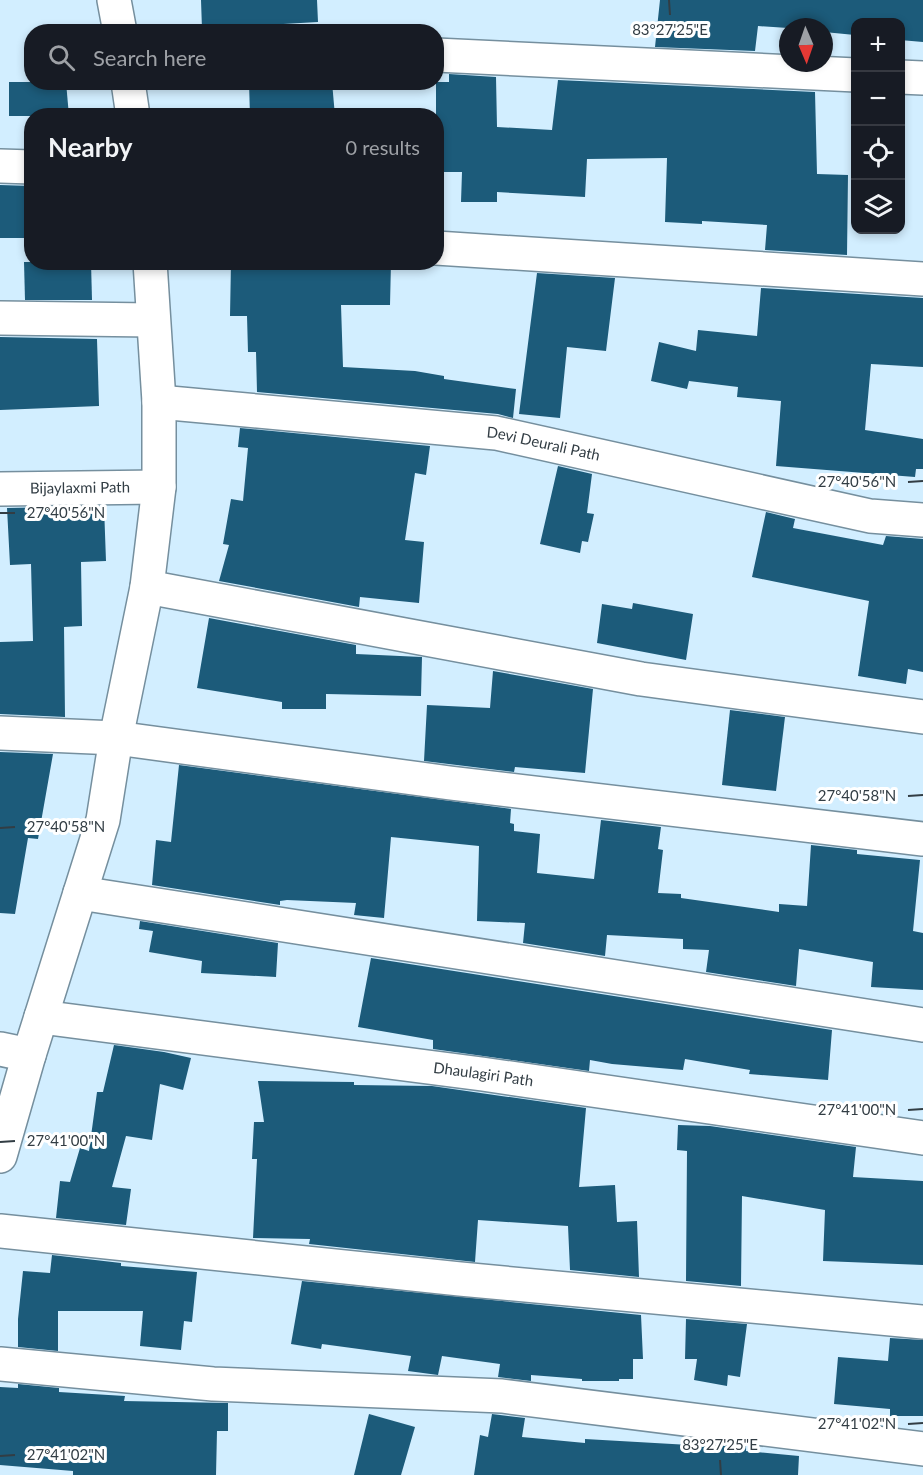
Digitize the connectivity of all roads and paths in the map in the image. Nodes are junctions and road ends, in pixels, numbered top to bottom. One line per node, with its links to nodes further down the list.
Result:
1 (114, 0): 2 (street)
2 (118, 24)
3 (444, 55): 4 (street)
4 (851, 75)
5 (905, 77): 6 (street)
6 (923, 78)
7 (129, 90): 8 (street)
8 (132, 108)
9 (0, 166): 10 (street)
10 (24, 167)
11 (444, 249): 13 (street)
12 (150, 270): 15 (street)
13 (923, 279)
14 (0, 318): 15 (street)
15 (153, 320): 16 (street)
16 (159, 402): 17 (street); 19 (street, Devi Deurali Path)
17 (159, 488): 18 (street, Bijaylaxmi Path); 20 (street)
18 (0, 489)
19 (923, 520)
20 (147, 587): 21 (street); 23 (street)
21 (923, 717)
22 (0, 733): 23 (street)
23 (116, 738): 24 (street); 25 (street)
24 (923, 839)
25 (80, 893): 26 (street); 27 (street)
26 (41, 1017): 28 (street); 29 (street, Dhaulagiri Path)
27 (923, 1025)
28 (14, 1052): 30 (street)
29 (923, 1138)
30 (0, 1156)
31 (0, 1231): 32 (street)
32 (923, 1322)
33 (0, 1364): 34 (street)
34 (923, 1449)

